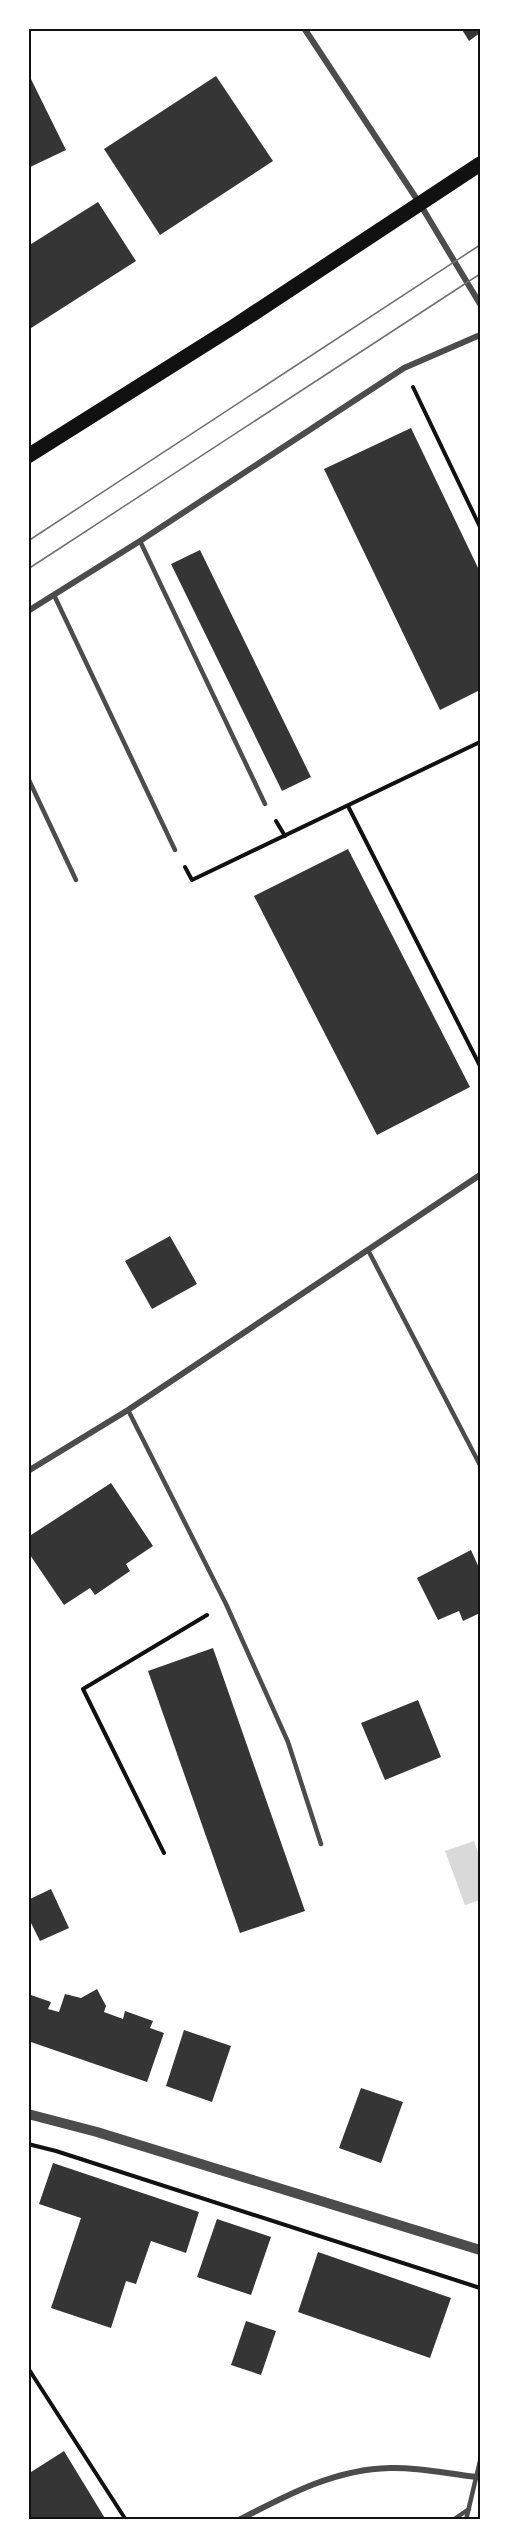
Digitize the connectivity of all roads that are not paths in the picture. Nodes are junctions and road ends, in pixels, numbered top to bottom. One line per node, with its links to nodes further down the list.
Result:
1 (304, 28): 3 (street)
2 (480, 164): 3 (main road)
3 (420, 204): 4 (street); 6 (main road)
4 (480, 304)
5 (480, 335): 7 (street)
6 (28, 456)
7 (140, 541): 8 (street); 11 (lane)
8 (54, 595): 9 (street); 12 (lane)
9 (28, 611)
10 (28, 778): 13 (lane)
11 (265, 804)
12 (175, 850)
13 (76, 880)
14 (480, 1175): 15 (street)
15 (368, 1250): 16 (street); 17 (lane)
16 (128, 1410): 18 (street); 19 (lane)
17 (480, 1465)
18 (28, 1471)
19 (321, 1844)
20 (28, 2114): 21 (street)
21 (480, 2250)
22 (480, 2461): 23 (lane)
23 (478, 2477): 24 (lane); 25 (street)
24 (469, 2509): 26 (lane); 27 (lane)
25 (239, 2520)
26 (453, 2520)
27 (466, 2520)

